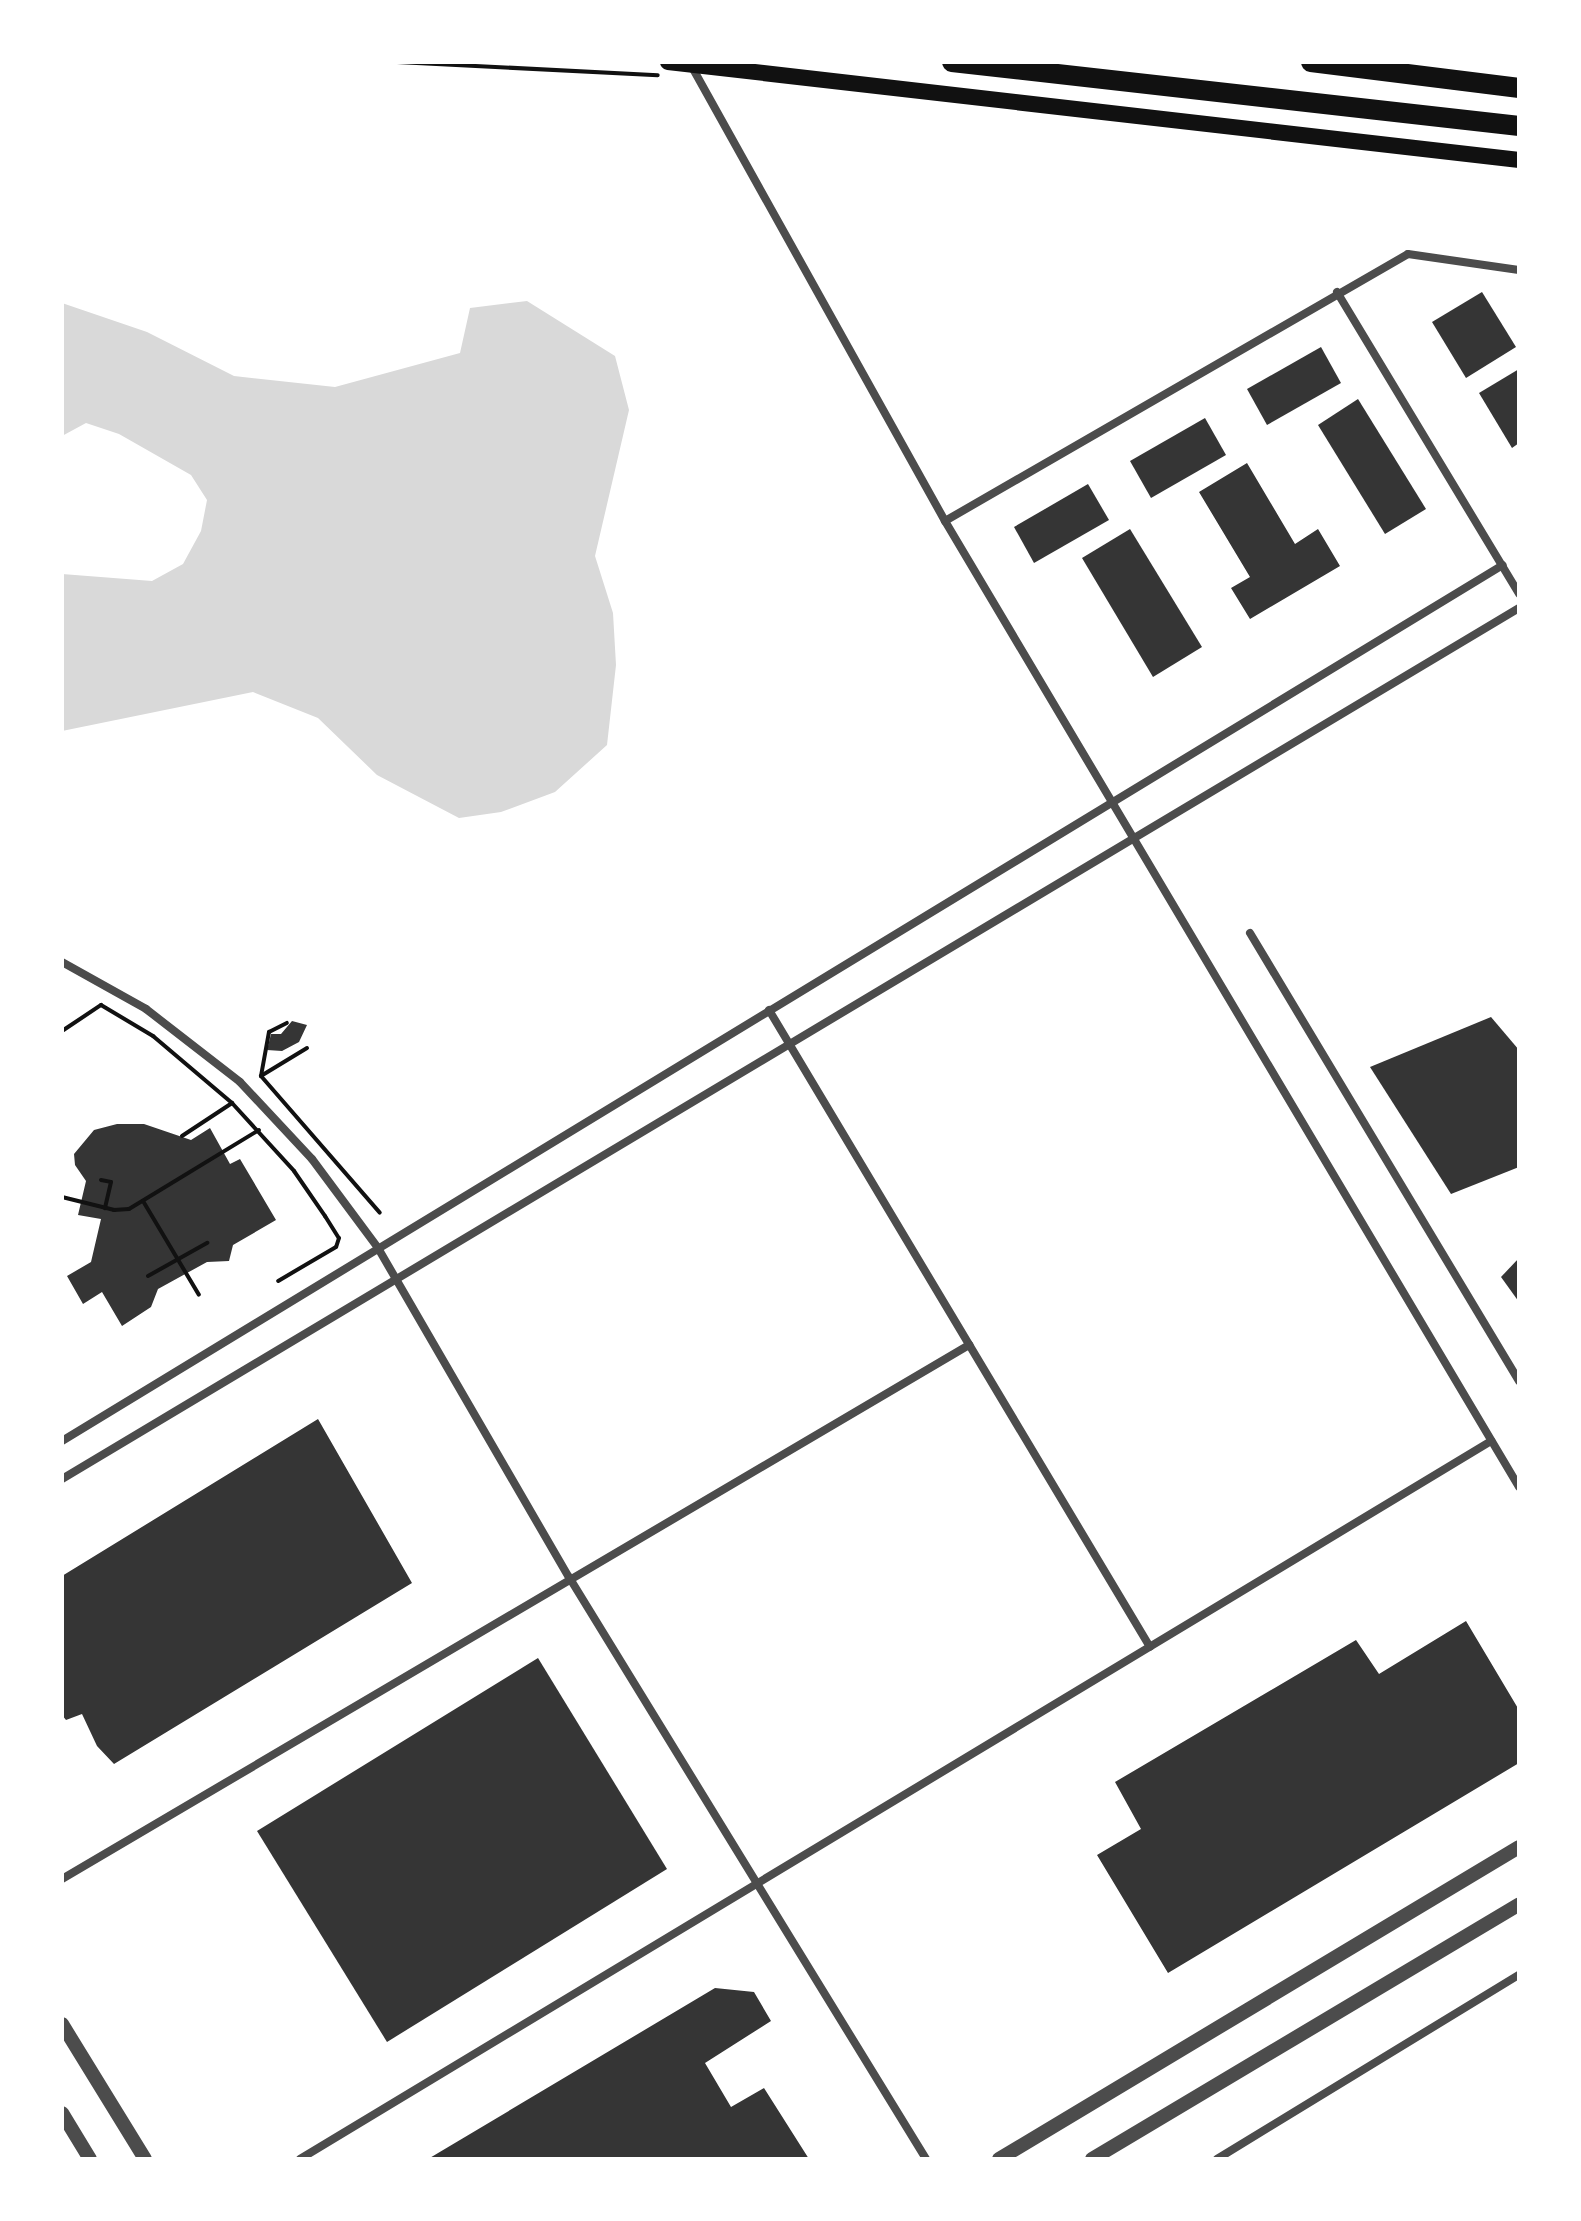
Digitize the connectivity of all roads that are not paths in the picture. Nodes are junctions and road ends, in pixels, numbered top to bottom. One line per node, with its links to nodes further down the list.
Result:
1 (668, 62): 4 (main road)
2 (952, 62): 6 (highway)
3 (1311, 62): 5 (highway)
4 (690, 63): 7 (main road); 10 (street)
5 (1519, 88)
6 (1519, 126)
7 (1519, 160)
8 (1519, 270): 9 (street)
9 (1337, 292): 10 (street); 11 (street)
10 (945, 521): 14 (street)
11 (1503, 565): 12 (street); 14 (street)
12 (1519, 594)
13 (1519, 608): 15 (street)
14 (1111, 801): 15 (street); 18 (street)
15 (1132, 839): 19 (street); 25 (street)
16 (1250, 933): 23 (street)
17 (62, 962): 20 (street)
18 (769, 1010): 19 (street); 20 (street)
19 (789, 1044): 21 (street); 22 (street)
20 (378, 1248): 21 (street); 24 (street)
21 (398, 1278): 26 (street); 28 (street)
22 (969, 1345): 28 (street); 29 (street)
23 (1519, 1381)
24 (62, 1441)
25 (1491, 1441): 27 (street); 29 (street)
26 (62, 1479)
27 (1519, 1487)
28 (569, 1577): 31 (street); 32 (street)
29 (1150, 1647): 32 (street)
30 (1519, 1847): 41 (street)
31 (62, 1879)
32 (757, 1884): 39 (street); 40 (street)
33 (1519, 1904): 42 (street)
34 (1519, 1975): 43 (street)
35 (62, 2024): 38 (street)
36 (62, 2113): 37 (street)
37 (90, 2159)
38 (145, 2159)
39 (300, 2159)
40 (926, 2159)
41 (999, 2159)
42 (1092, 2159)
43 (1217, 2159)

